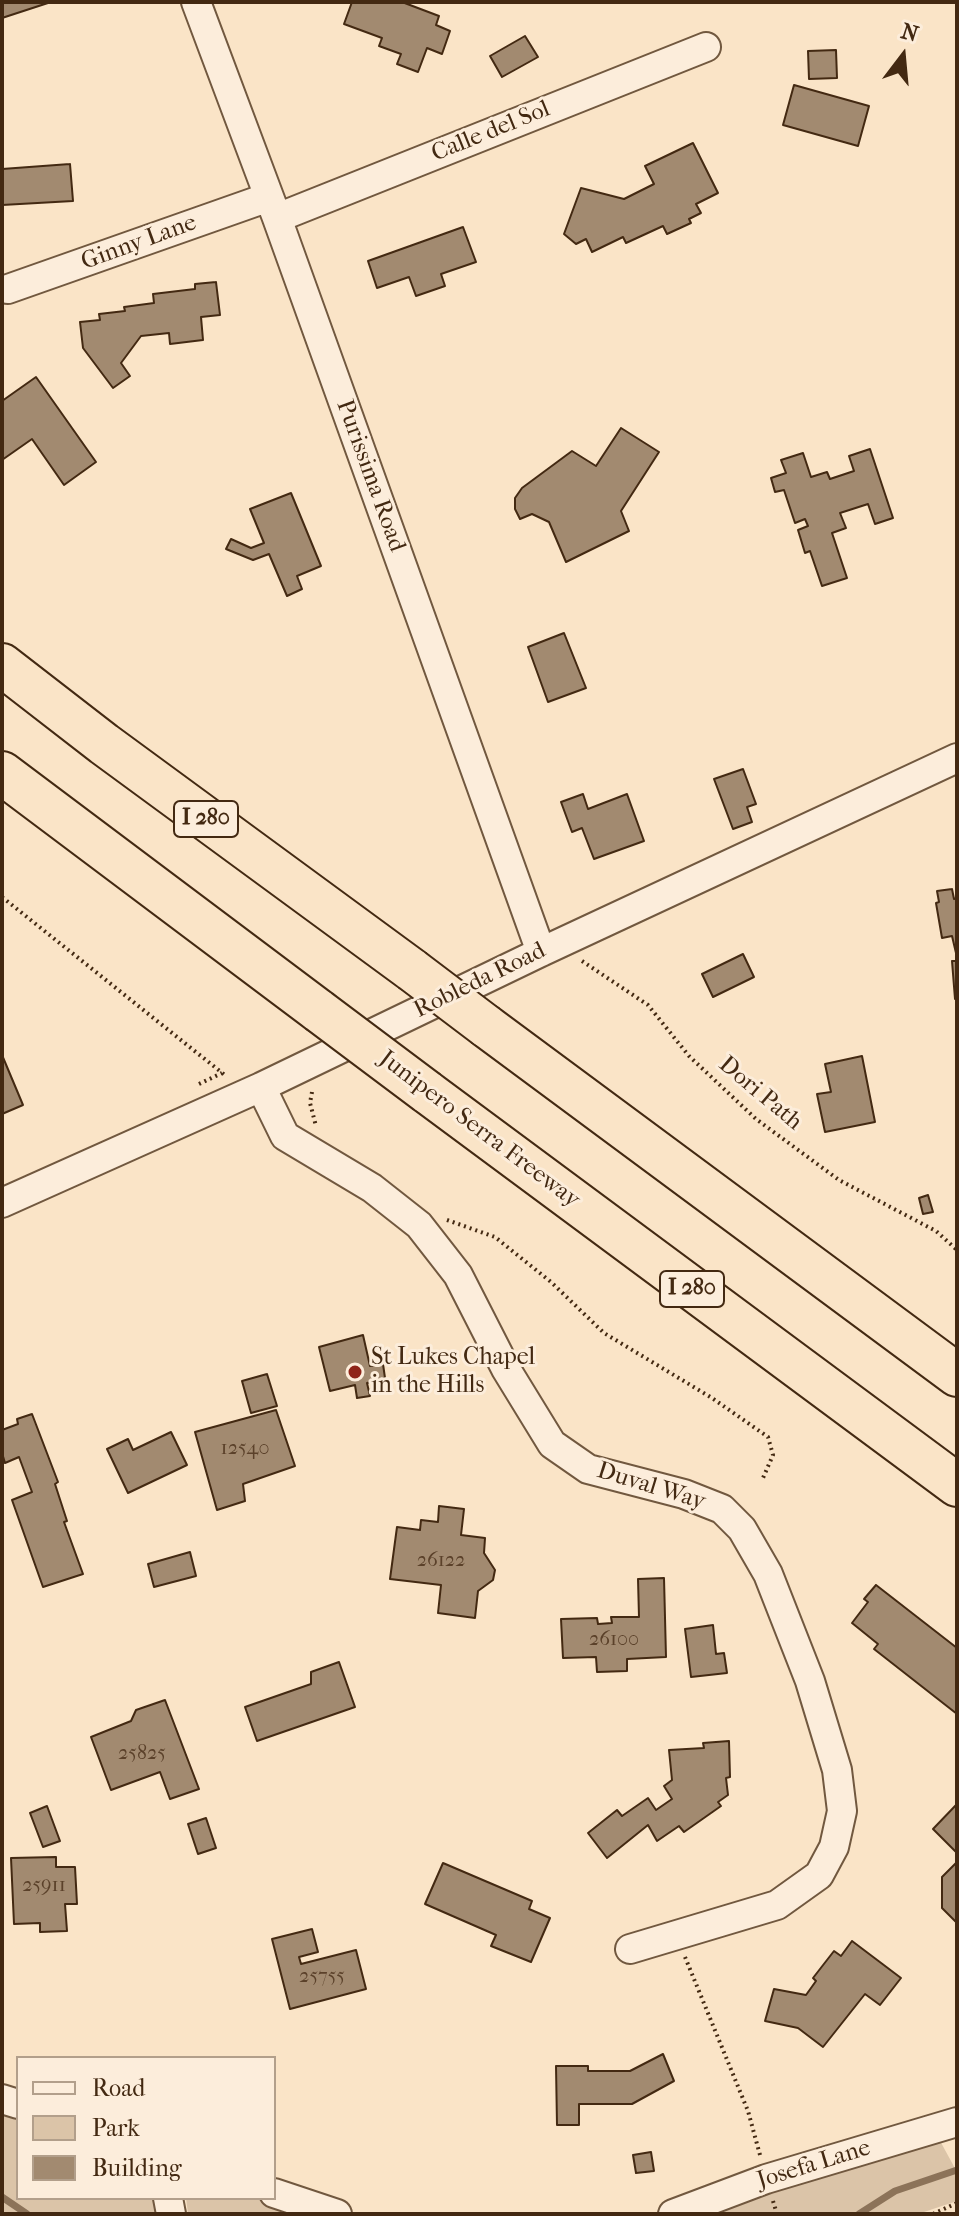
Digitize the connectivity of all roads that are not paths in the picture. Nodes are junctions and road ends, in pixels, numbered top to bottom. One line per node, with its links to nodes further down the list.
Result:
1 (206, 9): 3 (street, Purissima Road)
2 (706, 47): 3 (street, Calle del Sol)
3 (273, 207): 4 (street, Ginny Lane); 8 (street, Purissima Road)
4 (8, 289)
5 (2, 665): 11 (highway, I 280, bridge)
6 (957, 758): 8 (street, Robleda Road)
7 (2, 773): 12 (highway, Junipero Serra Freeway / I 280, bridge)
8 (549, 948): 9 (street, Robleda Road)
9 (254, 1090): 10 (street, Robleda Road); 13 (street, Duval Way)
10 (2, 1203)
11 (957, 1375)
12 (957, 1485)
13 (630, 1949)
14 (957, 2122): 17 (street, Josefa Lane)
15 (276, 2194): 16 (street)
16 (337, 2214)
17 (673, 2214)

